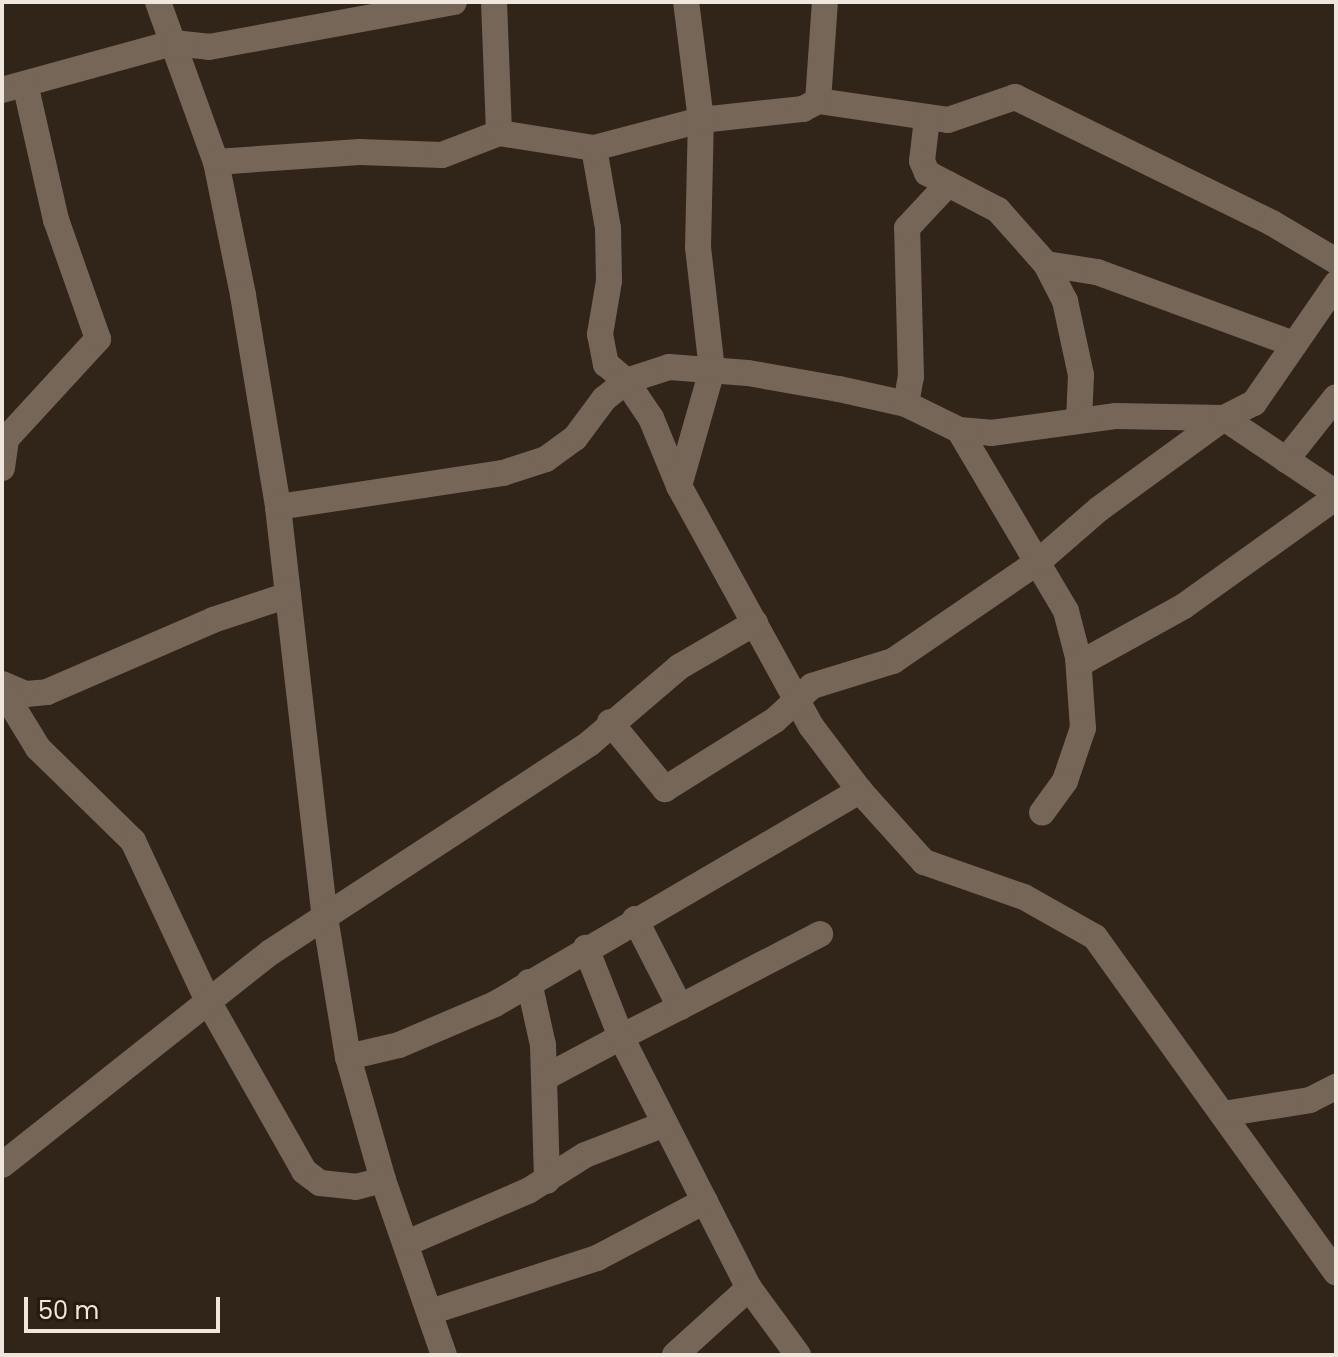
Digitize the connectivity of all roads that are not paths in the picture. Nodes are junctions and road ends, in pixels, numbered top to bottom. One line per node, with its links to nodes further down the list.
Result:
1 (158, 2): 6 (street)
2 (454, 2): 6 (street)
3 (494, 2): 11 (street)
4 (686, 2): 10 (street)
5 (825, 2): 8 (street)
6 (173, 43): 7 (street); 13 (street)
7 (9, 87): 27 (street)
8 (818, 101): 9 (street); 10 (street)
9 (927, 119): 14 (street); 15 (street)
10 (701, 120): 12 (street); 19 (street)
11 (499, 133): 12 (street); 13 (street)
12 (594, 148): 20 (street)
13 (216, 162): 30 (street)
14 (948, 184): 16 (street); 22 (street)
15 (1336, 261)
16 (1046, 264): 18 (street); 24 (street)
17 (1336, 284): 18 (street)
18 (1294, 344): 23 (street)
19 (712, 370): 20 (street); 22 (street); 28 (street)
20 (626, 381): 28 (street); 30 (street)
21 (1336, 397): 26 (street)
22 (906, 404): 25 (street)
23 (1224, 418): 24 (street); 26 (street); 31 (street)
24 (1079, 420): 25 (street)
25 (959, 430): 31 (street)
26 (1286, 460): 29 (street)
27 (2, 468)
28 (679, 486): 33 (street)
29 (1336, 495): 34 (street)
30 (278, 507): 32 (street)
31 (1039, 561): 34 (street); 36 (street)
32 (288, 595): 35 (street); 42 (street)
33 (755, 623): 36 (street); 37 (street)
34 (1079, 664): 41 (street)
35 (2, 687): 47 (street)
36 (795, 702): 37 (street); 38 (street)
37 (610, 722): 42 (street)
38 (831, 755): 39 (street); 40 (street)
39 (860, 791): 40 (street); 53 (street)
40 (820, 812): 43 (street)
41 (1042, 813)
42 (325, 917): 47 (street); 50 (street)
43 (635, 919): 45 (street); 48 (street)
44 (820, 934): 48 (street)
45 (586, 948): 46 (street); 49 (street)
46 (529, 982): 50 (street); 51 (street)
47 (208, 1001): 57 (street); 58 (street)
48 (680, 1007): 49 (street)
49 (621, 1037): 51 (street); 54 (street)
50 (348, 1057): 58 (street)
51 (546, 1077): 55 (street)
52 (1336, 1087): 53 (street)
53 (1223, 1114): 62 (street)
54 (665, 1124): 56 (street); 60 (street)
55 (547, 1134): 56 (street); 59 (street)
56 (585, 1155): 59 (street)
57 (2, 1165)
58 (383, 1180): 61 (street)
59 (547, 1181): 61 (street)
60 (705, 1201): 63 (street); 64 (street)
61 (407, 1243): 64 (street)
62 (1336, 1273)
63 (749, 1288): 66 (street); 67 (street)
64 (430, 1312): 65 (street)
65 (444, 1355)
66 (675, 1355)
67 (798, 1355)

